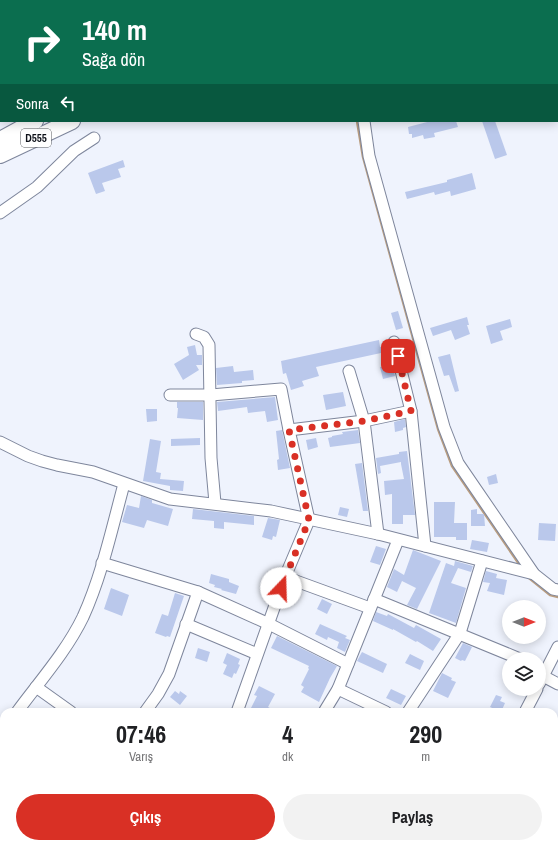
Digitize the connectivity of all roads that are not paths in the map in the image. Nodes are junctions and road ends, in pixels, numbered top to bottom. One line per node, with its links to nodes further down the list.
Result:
1 (33, 122): 5 (highway, D555)
2 (70, 122): 6 (highway, D555)
3 (364, 122): 25 (street)
4 (94, 138): 7 (street)
5 (0, 140)
6 (0, 155)
7 (0, 213)
8 (196, 334): 12 (street)
9 (394, 342): 13 (street)
10 (349, 371): 14 (street)
11 (170, 395): 12 (street)
12 (211, 395): 15 (street); 18 (street)
13 (411, 411): 14 (street); 22 (street)
14 (364, 421): 15 (street); 20 (street)
15 (289, 430): 19 (street)
16 (0, 442): 17 (street)
17 (124, 484): 18 (street); 24 (street)
18 (215, 503): 19 (street)
19 (309, 520): 20 (street); 26 (street)
20 (378, 534): 21 (street)
21 (398, 540): 22 (street); 29 (street)
22 (425, 546): 23 (street)
23 (482, 561): 25 (street); 32 (street)
24 (102, 563): 28 (street); 40 (street)
25 (534, 574): 27 (street)
26 (285, 577): 29 (street); 31 (street)
27 (558, 590)
28 (198, 592): 30 (street); 31 (street)
29 (372, 603): 32 (street); 36 (street)
30 (186, 624): 35 (street); 45 (street)
31 (269, 624): 35 (street); 36 (street)
32 (460, 633): 34 (street); 49 (street)
33 (558, 646): 37 (street)
34 (504, 652)
35 (257, 654): 46 (street)
36 (348, 664): 41 (street)
37 (546, 667)
38 (546, 676): 39 (street)
39 (558, 684)
40 (36, 686): 43 (street); 44 (street)
41 (338, 689): 47 (street); 48 (street)
42 (533, 696): 50 (street)
43 (20, 708)
44 (66, 708)
45 (148, 708)
46 (238, 708)
47 (326, 708)
48 (378, 708)
49 (411, 708)
50 (527, 708)

